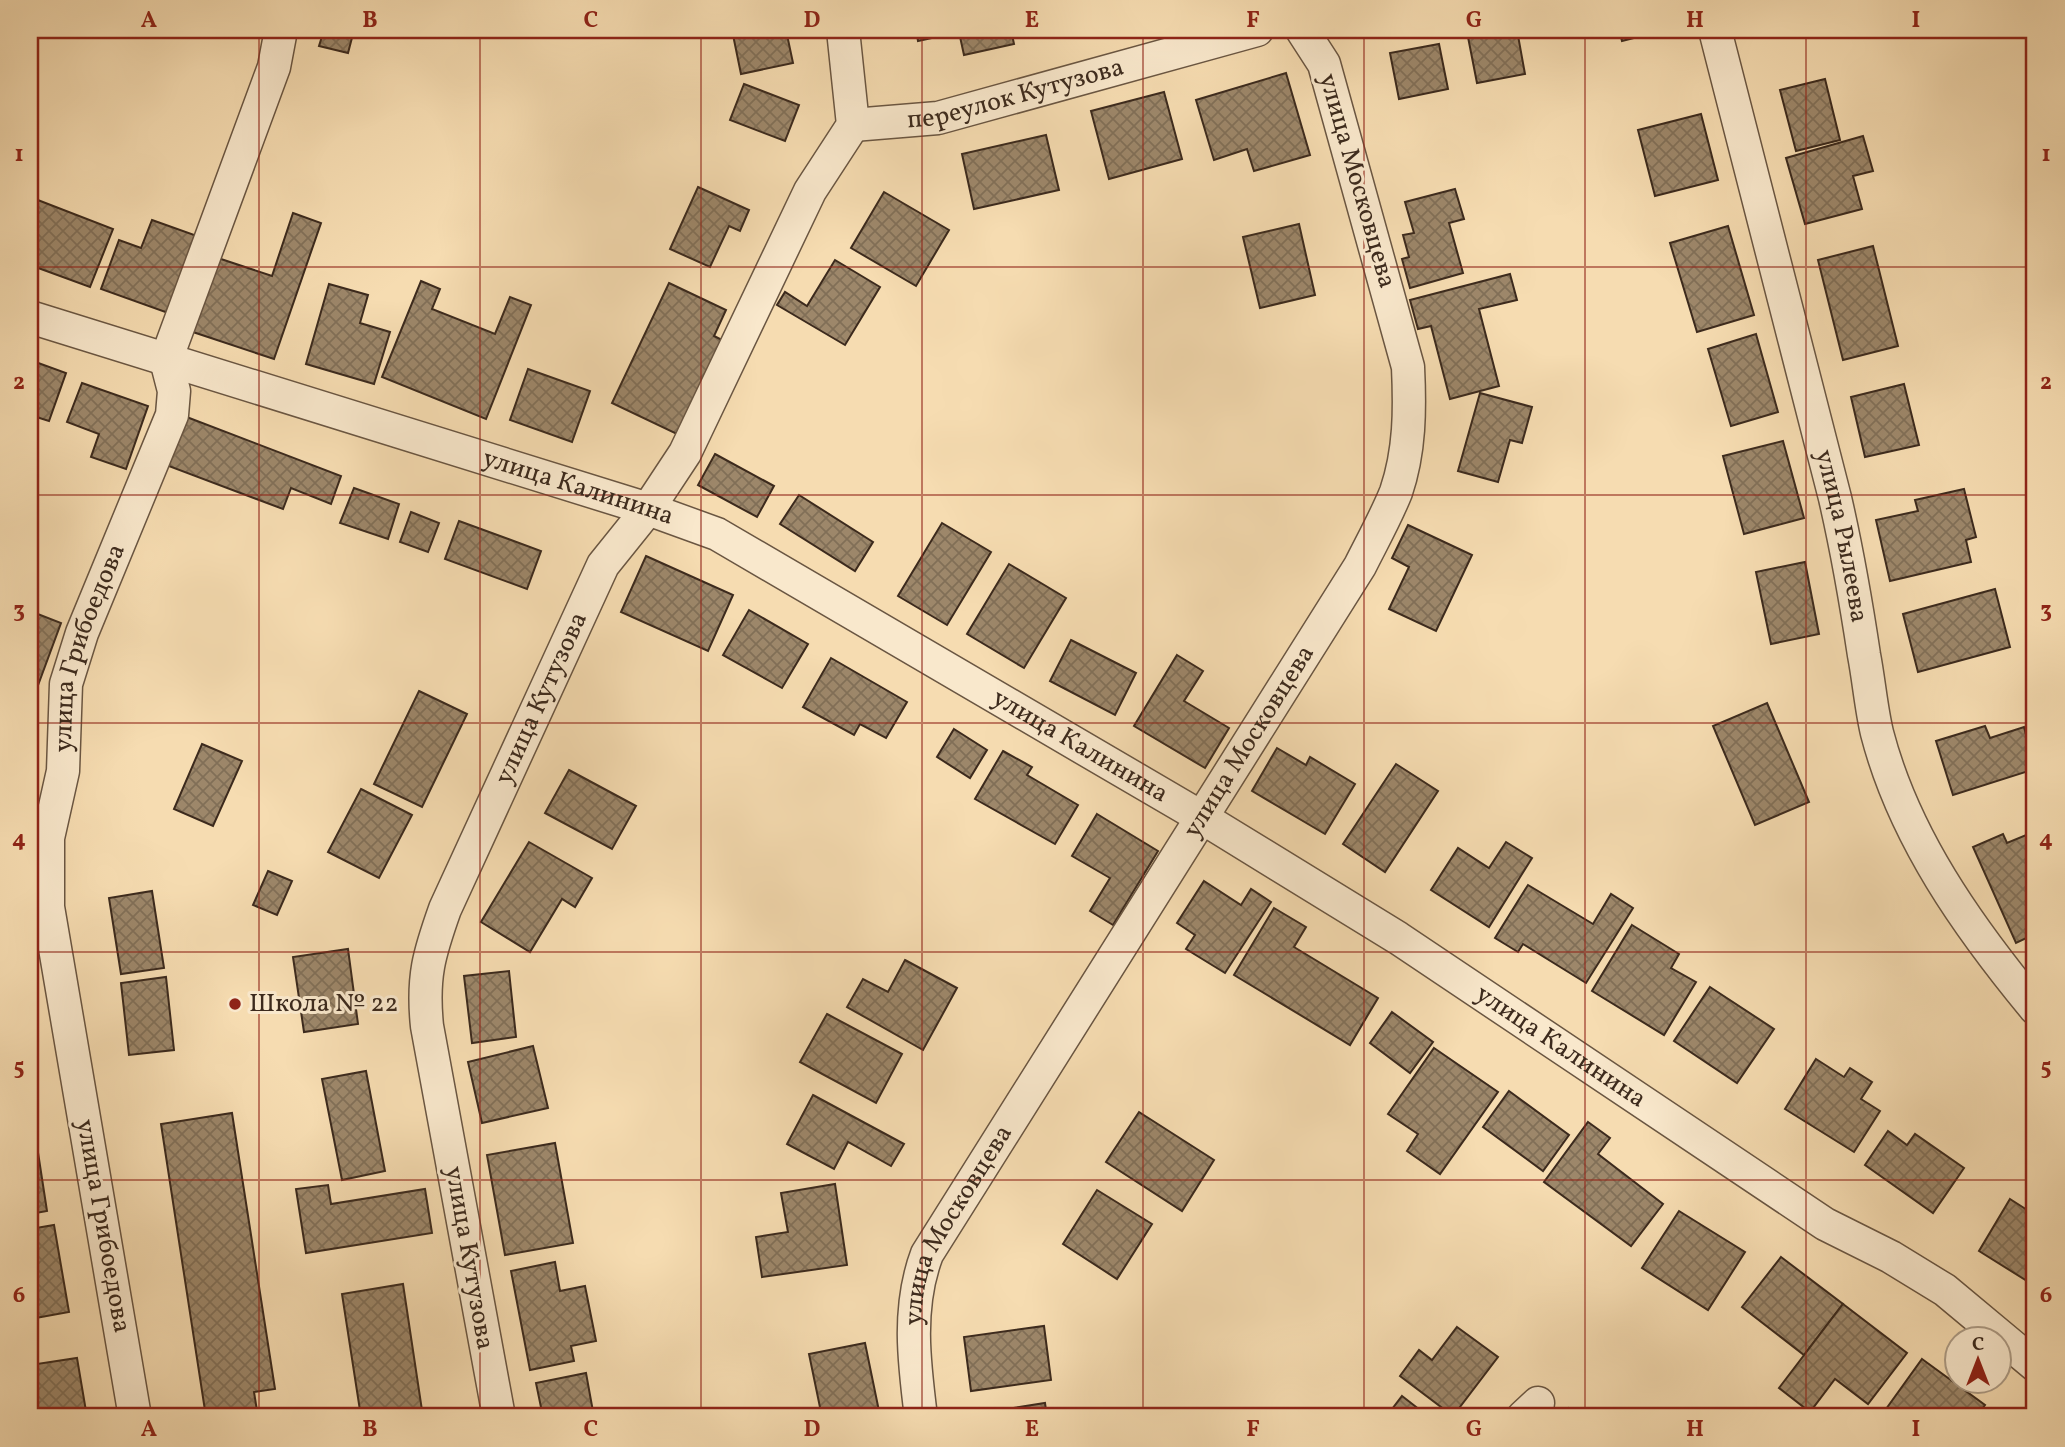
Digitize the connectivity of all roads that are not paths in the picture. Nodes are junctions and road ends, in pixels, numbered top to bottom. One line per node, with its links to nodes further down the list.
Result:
1 (281, 30): 8 (street)
2 (843, 30): 6 (street)
3 (1257, 30): 6 (street, переулок Кутузова)
4 (1302, 30): 10 (street, улица Московцева)
5 (1715, 30): 11 (street, улица Рылеева)
6 (853, 125): 9 (street, улица Кутузова)
7 (30, 317): 8 (street, улица Калинина)
8 (166, 360): 9 (street, улица Калинина); 13 (street, улица Грибоедова)
9 (648, 509): 10 (street, улица Калинина); 14 (street, улица Кутузова)
10 (1201, 817): 12 (street, улица Калинина); 15 (street, улица Московцева)
11 (2035, 1008)
12 (2035, 1366)
13 (135, 1417)
14 (499, 1417)
15 (921, 1417)

